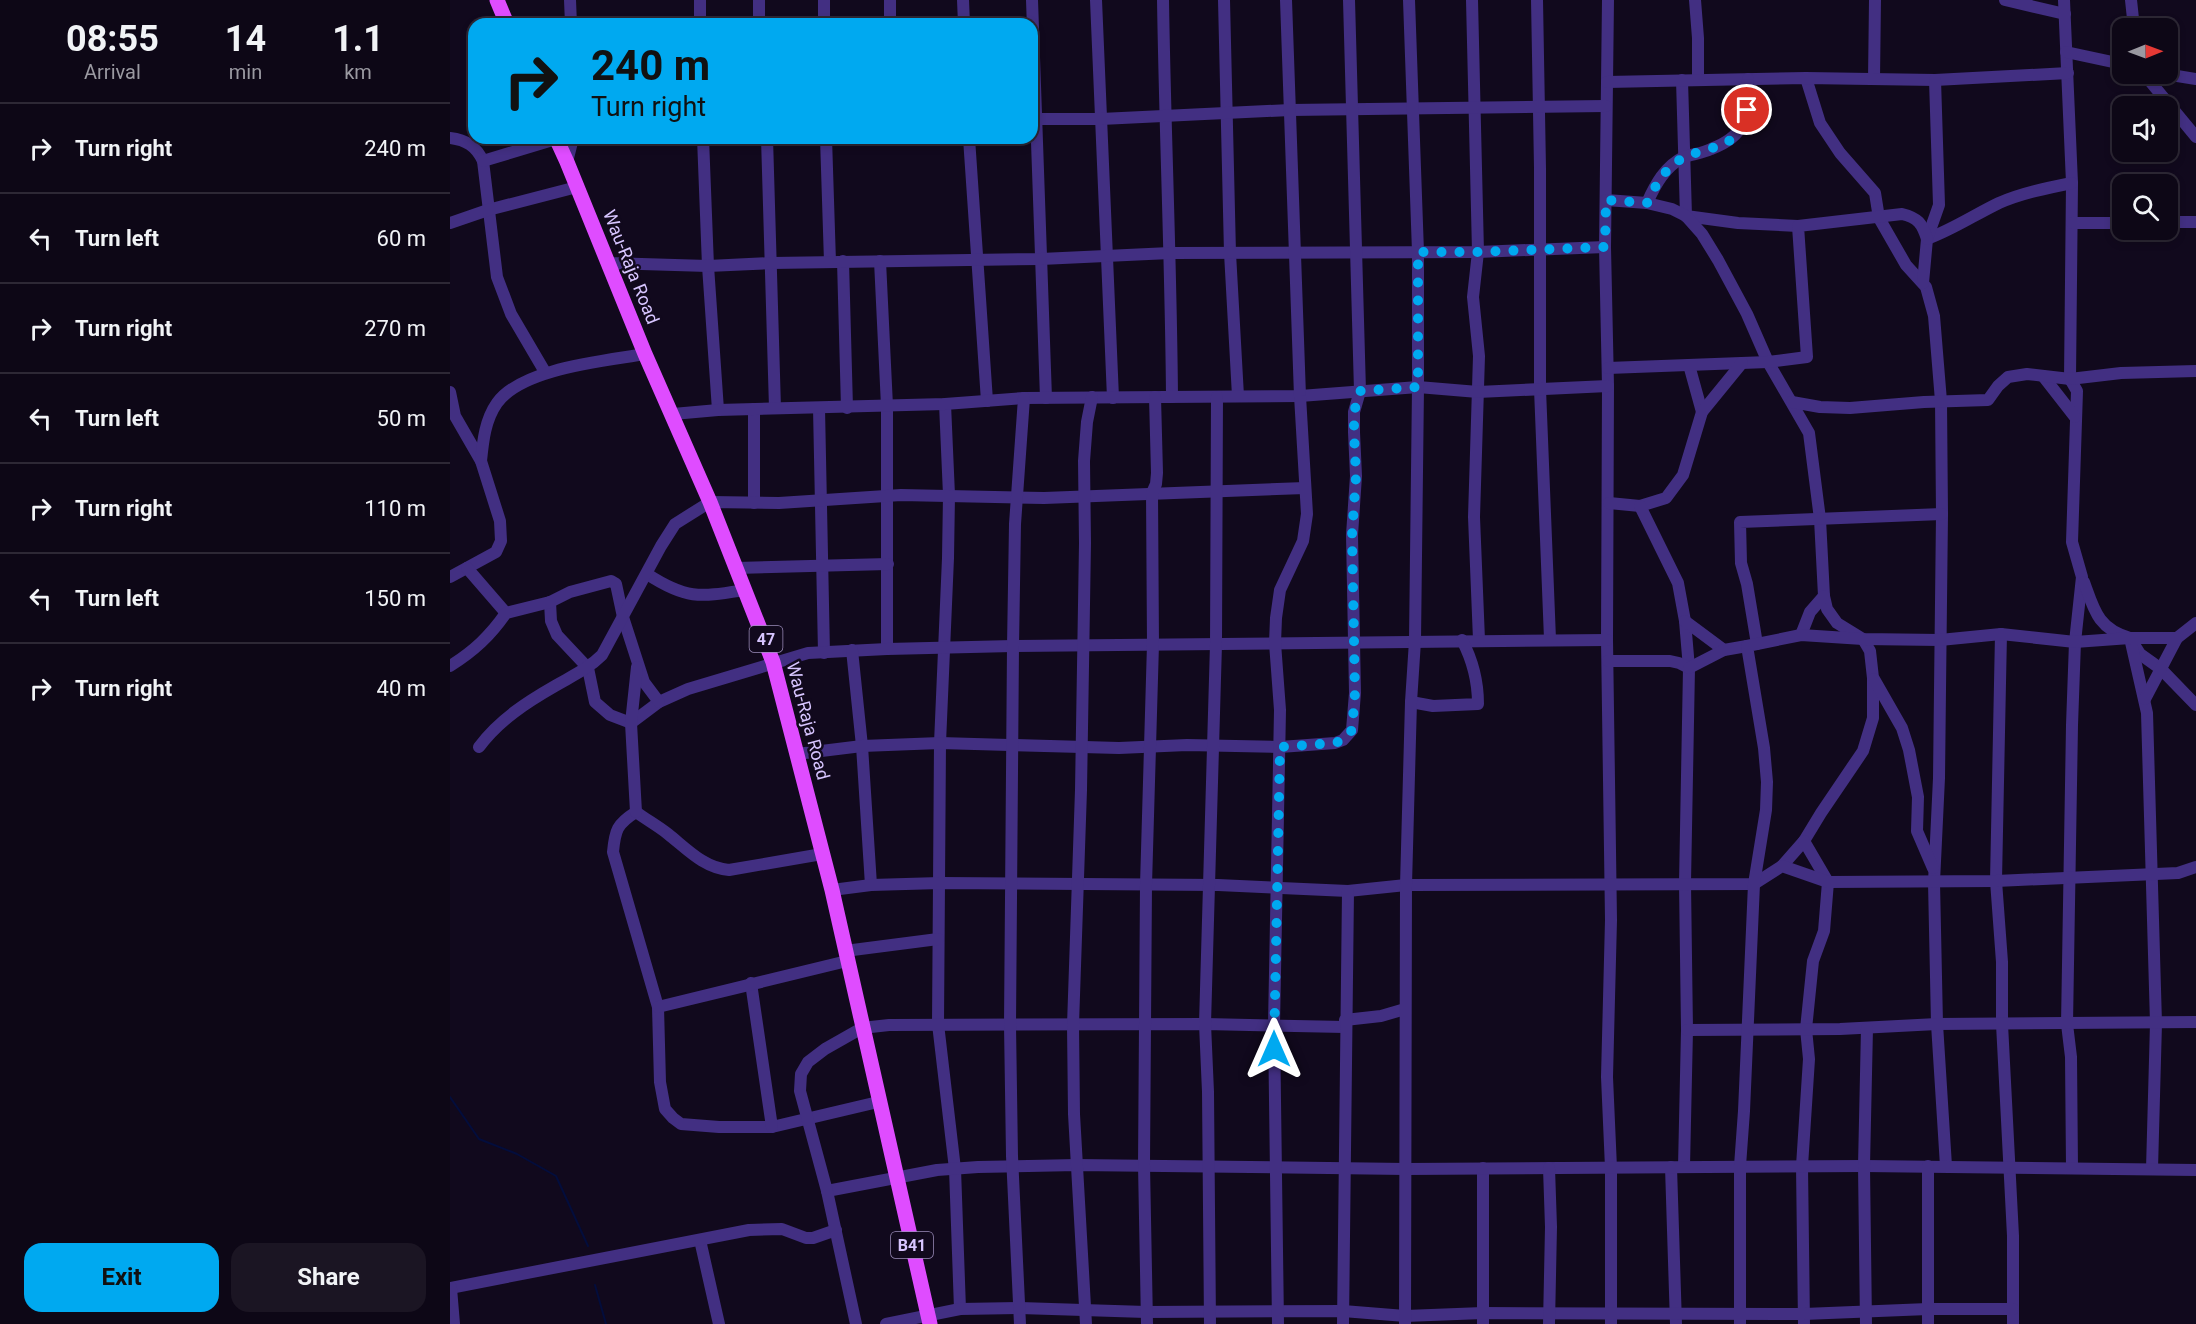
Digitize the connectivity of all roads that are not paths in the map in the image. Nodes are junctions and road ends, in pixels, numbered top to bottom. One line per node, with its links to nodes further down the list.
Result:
1 (497, 0): 24 (main road)
2 (570, 0): 25 (street)
3 (700, 0): 26 (street)
4 (759, 0): 27 (street)
5 (824, 0): 28 (street)
6 (890, 0): 29 (street)
7 (963, 0): 30 (street)
8 (1032, 0): 31 (street)
9 (1096, 0): 54 (street)
10 (1163, 0): 53 (street)
11 (1224, 0): 52 (street)
12 (1286, 0): 51 (street)
13 (1349, 0): 50 (street)
14 (1409, 0): 48 (street)
15 (1472, 0): 49 (street)
16 (1537, 0): 46 (street)
17 (1608, 0): 44 (street)
18 (1695, 0): 38 (street)
19 (1875, 0): 40 (street)
20 (2005, 0): 23 (street)
21 (2064, 0): 23 (street)
22 (2131, 0): 32 (street)
23 (2065, 14): 33 (street)
24 (504, 18)
25 (571, 18)
26 (700, 18)
27 (759, 18)
28 (824, 18)
29 (890, 18)
30 (964, 18)
31 (1032, 18)
32 (2133, 18)
33 (2066, 52): 34 (street); 35 (street)
34 (2112, 62)
35 (2068, 73): 43 (street); 71 (street)
36 (2178, 76): 41 (street)
37 (1806, 78): 39 (street); 40 (street); 77 (street)
38 (1698, 79): 39 (street); 42 (street)
39 (1748, 79): 68 (street)
40 (1874, 79): 43 (street)
41 (2196, 79)
42 (1682, 80): 44 (street); 68 (street)
43 (1935, 80): 84 (street)
44 (1607, 82): 47 (street)
45 (2152, 84): 56 (street)
46 (1540, 105): 47 (street); 49 (street); 86 (street)
47 (1606, 106): 73 (street)
48 (1414, 108): 49 (street); 50 (street); 88 (street)
49 (1475, 108): 89 (street)
50 (1352, 109): 51 (street); 87 (street)
51 (1290, 110): 52 (street); 92 (street)
52 (1227, 114): 53 (street); 91 (street)
53 (1164, 116): 54 (street); 90 (street)
54 (1101, 118): 55 (street); 93 (street)
55 (1038, 119)
56 (2196, 137)
57 (450, 138): 58 (street)
58 (468, 143)
59 (470, 144): 69 (street)
60 (536, 144): 69 (street)
61 (559, 144): 70 (main road, Wau-Raja Road / 47)
62 (572, 144): 70 (street)
63 (703, 144): 101 (street)
64 (767, 144): 98 (street)
65 (826, 144): 99 (street)
66 (969, 144): 95 (street)
67 (1035, 144): 94 (street)
68 (1684, 158): 74 (street); 76 (street)
69 (483, 160): 75 (street)
70 (567, 162): 72 (main road, Wau-Raja Road / 47)
71 (2072, 183): 81 (street); 84 (street)
72 (578, 187): 75 (street); 100 (main road, Wau-Raja Road / 47)
73 (1606, 200): 74 (street); 85 (street)
74 (1647, 203): 76 (street)
75 (488, 210): 80 (street); 109 (street)
76 (1686, 216): 83 (street); 104 (street)
77 (1879, 218): 83 (street); 84 (street); 102 (street)
78 (2178, 222): 79 (street)
79 (2196, 222)
80 (450, 223)
81 (2072, 223): 82 (street); 111 (street)
82 (2112, 223)
83 (1798, 226): 104 (street)
84 (1927, 238): 102 (street)
85 (1605, 247): 86 (street); 107 (street)
86 (1541, 249): 89 (street); 114 (street)
87 (1356, 252): 88 (street); 92 (street); 115 (street)
88 (1418, 252): 89 (street); 113 (street)
89 (1478, 252): 116 (street)
90 (1170, 253): 91 (street); 93 (street); 121 (street)
91 (1230, 253): 92 (street); 118 (street)
92 (1296, 254): 119 (street)
93 (1107, 255): 94 (street); 126 (street)
94 (1041, 259): 95 (street); 124 (street)
95 (979, 260): 97 (street); 127 (street)
96 (843, 261): 97 (street); 99 (street); 134 (street)
97 (880, 261): 131 (street)
98 (772, 262): 99 (street); 101 (street); 132 (street)
99 (830, 262)
100 (608, 263): 101 (street); 103 (main road, Wau-Raja Road / 47)
101 (708, 266): 136 (street)
102 (1923, 284): 128 (street)
103 (645, 354): 109 (street); 138 (main road, Wau-Raja Road / 47)
104 (1768, 362): 105 (street); 129 (street)
105 (1742, 363): 106 (street); 137 (street)
106 (1689, 365): 107 (street); 137 (street)
107 (1608, 368): 112 (street)
108 (2196, 371): 111 (street)
109 (545, 372): 141 (street)
110 (2043, 376): 111 (street); 128 (street); 140 (street)
111 (2070, 379): 140 (street)
112 (1608, 386): 114 (street); 152 (street)
113 (1418, 387): 115 (street); 116 (street); 180 (street)
114 (1540, 388): 116 (street); 174 (street)
115 (1360, 391): 119 (street); 181 (street)
116 (1478, 392): 177 (street)
117 (450, 393): 139 (street)
118 (1238, 396): 119 (street); 122 (street)
119 (1300, 396): 142 (street)
120 (1155, 397): 121 (street); 126 (street); 144 (street)
121 (1172, 397): 122 (street)
122 (1217, 397): 143 (street)
123 (1024, 398): 124 (street); 127 (street); 147 (street)
124 (1046, 398): 125 (street)
125 (1092, 398): 126 (street); 148 (street)
126 (1113, 398)
127 (987, 401): 130 (street)
128 (1941, 401): 129 (street); 154 (street)
129 (1792, 402): 155 (street)
130 (945, 404): 131 (street); 145 (street)
131 (887, 406): 134 (street); 146 (street)
132 (775, 408): 133 (street); 135 (street)
133 (819, 408): 134 (street); 149 (street)
134 (847, 408)
135 (754, 409): 136 (street); 151 (street)
136 (717, 410): 138 (street)
137 (1702, 412): 153 (street)
138 (673, 414): 150 (main road, Wau-Raja Road / 47)
139 (453, 417): 141 (street)
140 (2075, 417): 162 (street)
141 (481, 461): 158 (street)
142 (1305, 488): 143 (street); 183 (street)
143 (1217, 491): 144 (street); 185 (street)
144 (1152, 494): 148 (street); 184 (street)
145 (949, 495): 146 (street); 147 (street); 189 (street)
146 (888, 496): 149 (street); 156 (street)
147 (1017, 496): 148 (street); 188 (street)
148 (1085, 497): 186 (street)
149 (822, 499): 151 (street); 157 (street)
150 (710, 502): 151 (street); 159 (main road, Wau-Raja Road / 47); 160 (street)
151 (754, 503)
152 (1609, 503): 153 (street); 178 (street)
153 (1640, 506): 168 (street)
154 (1942, 514): 155 (street); 179 (street)
155 (1820, 519): 164 (street); 187 (street)
156 (888, 564): 157 (street); 190 (street)
157 (822, 566): 159 (street); 193 (street)
158 (467, 568): 161 (street); 166 (street)
159 (736, 568): 163 (main road, Wau-Raja Road / 47)
160 (647, 574): 163 (street); 167 (street)
161 (450, 577)
162 (2082, 577): 172 (street); 182 (street)
163 (745, 590): 195 (main road, Wau-Raja Road / 47)
164 (1824, 596): 171 (street); 175 (street)
165 (550, 602): 166 (street); 167 (street); 198 (street)
166 (506, 613): 197 (street)
167 (623, 617): 196 (street); 198 (street)
168 (1685, 621): 192 (street); 199 (street)
169 (2196, 623): 173 (street)
170 (2001, 634): 179 (street); 182 (street); 224 (street)
171 (1801, 635): 175 (street); 187 (street)
172 (2130, 638): 173 (street); 182 (street); 200 (street); 202 (street)
173 (2177, 638): 200 (street)
174 (1550, 639): 177 (street); 178 (street)
175 (1863, 639): 179 (street); 201 (street)
176 (1462, 640): 177 (street); 180 (street); 204 (street)
177 (1479, 640)
178 (1607, 640): 194 (street)
179 (1940, 640): 222 (street)
180 (1415, 641): 181 (street); 204 (street)
181 (1354, 642): 183 (street); 213 (street)
182 (2075, 642): 223 (street)
183 (1275, 643): 185 (street); 213 (street)
184 (1153, 644): 185 (street); 186 (street); 211 (street)
185 (1216, 644): 209 (street)
186 (1082, 645): 188 (street); 214 (street)
187 (1752, 645): 192 (street); 231 (street)
188 (1012, 646): 189 (street); 208 (street)
189 (943, 647): 190 (street); 207 (street)
190 (887, 649): 191 (street)
191 (852, 650): 193 (street); 210 (street)
192 (1725, 650): 199 (street)
193 (824, 653): 195 (street)
194 (1608, 661): 199 (street); 228 (street)
195 (773, 662): 203 (street); 215 (main road, Wau-Raja Road / 47)
196 (637, 663): 203 (street); 206 (street)
197 (450, 666)
198 (588, 668): 206 (street); 212 (street)
199 (1689, 668): 229 (street)
200 (2161, 669): 202 (street); 205 (street)
201 (1873, 678): 217 (street); 222 (street)
202 (2145, 699): 221 (street)
203 (659, 702): 206 (street)
204 (1411, 702): 235 (street)
205 (2196, 705)
206 (631, 723): 216 (street)
207 (940, 744): 208 (street); 210 (street); 226 (street)
208 (1013, 745): 214 (street); 227 (street)
209 (1212, 745): 211 (street); 213 (street); 234 (street)
210 (862, 746): 215 (street); 232 (street)
211 (1150, 746): 214 (street); 233 (street)
212 (479, 747)
213 (1280, 747): 236 (street)
214 (1081, 748): 230 (street)
215 (797, 754): 218 (main road, Wau-Raja Road / 47)
216 (636, 812): 218 (street); 242 (street)
217 (1804, 841): 219 (street); 225 (street)
218 (822, 854): 237 (main road, Wau-Raja Road / 47)
219 (1782, 866): 225 (street); 231 (street)
220 (2196, 867): 221 (street)
221 (2152, 874): 223 (street); 246 (street)
222 (1934, 877): 224 (street); 225 (street); 249 (street)
223 (2069, 878): 224 (street); 251 (street)
224 (1996, 881): 250 (street)
225 (1828, 882): 258 (street)
226 (940, 883): 227 (street); 232 (street); 239 (street)
227 (1012, 883): 230 (street); 252 (street)
228 (1611, 883): 229 (street); 235 (street); 280 (street)
229 (1685, 883): 231 (street); 259 (street)
230 (1077, 884): 233 (street); 253 (street)
231 (1754, 884): 260 (street)
232 (871, 885): 237 (street)
233 (1146, 885): 234 (street); 254 (street)
234 (1209, 885): 236 (street); 248 (street)
235 (1406, 885): 238 (street); 243 (street)
236 (1277, 887): 238 (street); 255 (street)
237 (832, 890): 240 (main road, Wau-Raja Road / 47)
238 (1348, 891): 245 (street)
239 (938, 939): 240 (street); 247 (street)
240 (846, 956): 241 (street); 256 (main road, Wau-Raja Road / 47)
241 (751, 983): 242 (street); 263 (street)
242 (658, 1006): 263 (street)
243 (1405, 1010): 245 (street); 284 (street)
244 (2196, 1022): 246 (street)
245 (1345, 1023): 255 (street); 277 (street)
246 (2156, 1023): 251 (street); 283 (street)
247 (938, 1024): 252 (street); 256 (street); 282 (street)
248 (1205, 1024): 254 (street); 255 (street); 266 (street)
249 (1937, 1024): 250 (street); 257 (street); 271 (street)
250 (2002, 1024): 251 (street); 276 (street)
251 (2067, 1024): 281 (street)
252 (1010, 1025): 253 (street); 272 (street)
253 (1073, 1025): 254 (street); 264 (street)
254 (1145, 1025): 265 (street)
255 (1274, 1025): 273 (street)
256 (862, 1028): 261 (main road, Wau-Raja Road / 47); 262 (street)
257 (1867, 1028): 258 (street); 269 (street)
258 (1806, 1029): 260 (street); 268 (street)
259 (1687, 1030): 260 (street); 275 (street)
260 (1747, 1030): 267 (street)
261 (878, 1102): 262 (street); 286 (main road, Wau-Raja Road / 47)
262 (807, 1118): 263 (street); 287 (street)
263 (772, 1126)
264 (1077, 1165): 265 (street); 272 (street); 295 (street)
265 (1144, 1165): 266 (street); 296 (street)
266 (1209, 1166): 273 (street); 297 (street)
267 (1740, 1166): 268 (street); 275 (street); 304 (street)
268 (1802, 1166): 269 (street); 306 (street)
269 (1864, 1166): 270 (street); 305 (street)
270 (1928, 1166): 271 (street); 293 (street)
271 (1946, 1166): 276 (street)
272 (1014, 1167): 282 (street); 291 (street)
273 (1275, 1167): 277 (street); 298 (street)
274 (1671, 1167): 275 (street); 280 (street); 303 (street)
275 (1684, 1167)
276 (2008, 1167): 281 (street); 294 (street)
277 (1345, 1168): 284 (street); 299 (street)
278 (1483, 1168): 279 (street); 284 (street); 300 (street)
279 (1549, 1168): 280 (street); 301 (street)
280 (1611, 1168): 302 (street)
281 (2072, 1168): 283 (street)
282 (955, 1169): 286 (street); 292 (street)
283 (2152, 1169): 285 (street)
284 (1406, 1170): 308 (street)
285 (2196, 1170)
286 (896, 1172): 287 (street); 307 (main road, B41)
287 (827, 1191): 288 (street)
288 (836, 1230): 289 (street); 311 (street)
289 (700, 1240): 290 (street); 310 (street)
290 (450, 1288): 309 (street)
291 (1020, 1308): 292 (street); 295 (street); 313 (street)
292 (960, 1309): 307 (street)
293 (1928, 1309): 294 (street); 305 (street); 315 (street)
294 (2013, 1309): 316 (street)
295 (1086, 1310): 296 (street); 314 (street)
296 (1147, 1318): 297 (street)
297 (1210, 1318): 298 (street)
298 (1277, 1318): 299 (street)
299 (1343, 1318): 308 (street)
300 (1483, 1318): 301 (street); 308 (street)
301 (1549, 1318): 302 (street)
302 (1611, 1318): 303 (street)
303 (1676, 1318): 304 (street)
304 (1740, 1318): 306 (street)
305 (1866, 1318): 306 (street)
306 (1804, 1319)
307 (929, 1320): 312 (street)
308 (1405, 1320)
309 (454, 1324)
310 (719, 1324)
311 (856, 1324)
312 (886, 1324)
313 (1020, 1324)
314 (1086, 1324)
315 (1928, 1324)
316 (2013, 1324)

